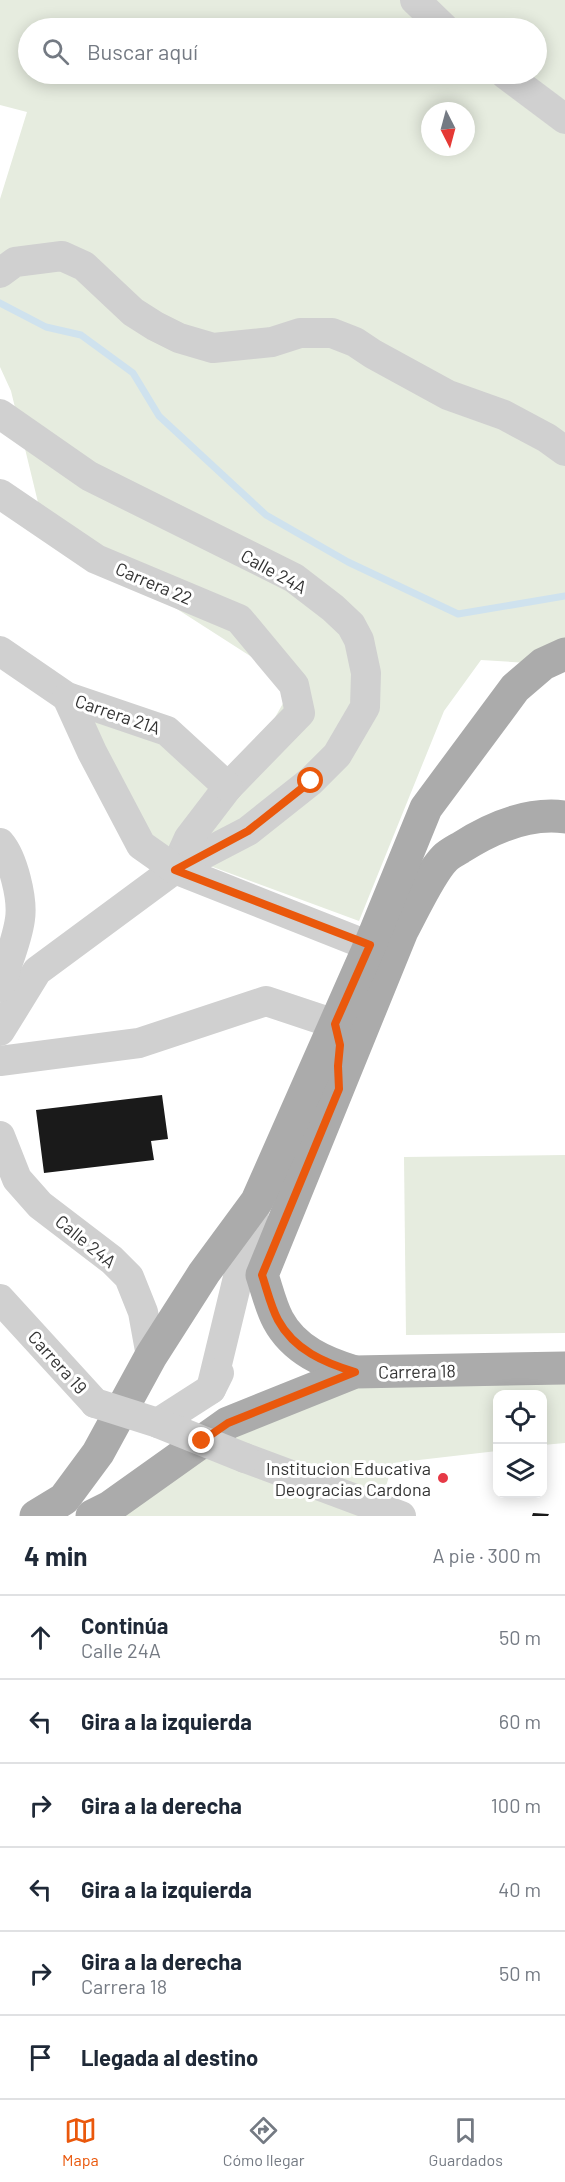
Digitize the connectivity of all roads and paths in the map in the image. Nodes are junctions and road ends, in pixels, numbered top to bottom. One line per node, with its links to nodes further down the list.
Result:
1 (415, 0): 2 (street)
2 (434, 18)
3 (518, 84): 4 (street)
4 (565, 119)
5 (0, 273): 7 (street)
6 (0, 414): 15 (street, Calle 24A)
7 (565, 451)
8 (0, 495): 12 (street, Carrera 22)
9 (0, 651): 11 (street, Carrera 21A)
10 (565, 654): 16 (main road)
11 (67, 697): 12 (street, Carrera 21A); 15 (street)
12 (228, 787): 15 (street)
13 (565, 816): 16 (main road)
14 (0, 843): 17 (street)
15 (175, 870): 16 (street); 19 (street, Calle 24A)
16 (382, 950): 18 (main road); 21 (main road)
17 (0, 987)
18 (335, 1024): 20 (street); 21 (street); 23 (main road)
19 (0, 1031)
20 (0, 1061)
21 (339, 1089): 24 (main road)
22 (0, 1136): 26 (street, Calle 24A)
23 (257, 1200): 26 (main road); 29 (street)
24 (262, 1275): 28 (main road); 29 (street)
25 (0, 1299): 30 (street, Carrera 19, bridge)
26 (151, 1356): 31 (main road)
27 (565, 1368): 28 (main road, Carrera 18)
28 (355, 1372): 32 (main road, Carrera 18)
29 (211, 1389): 30 (street)
30 (169, 1416): 33 (street, Carrera 19, bridge)
31 (36, 1516)
32 (92, 1516)
33 (401, 1516)

